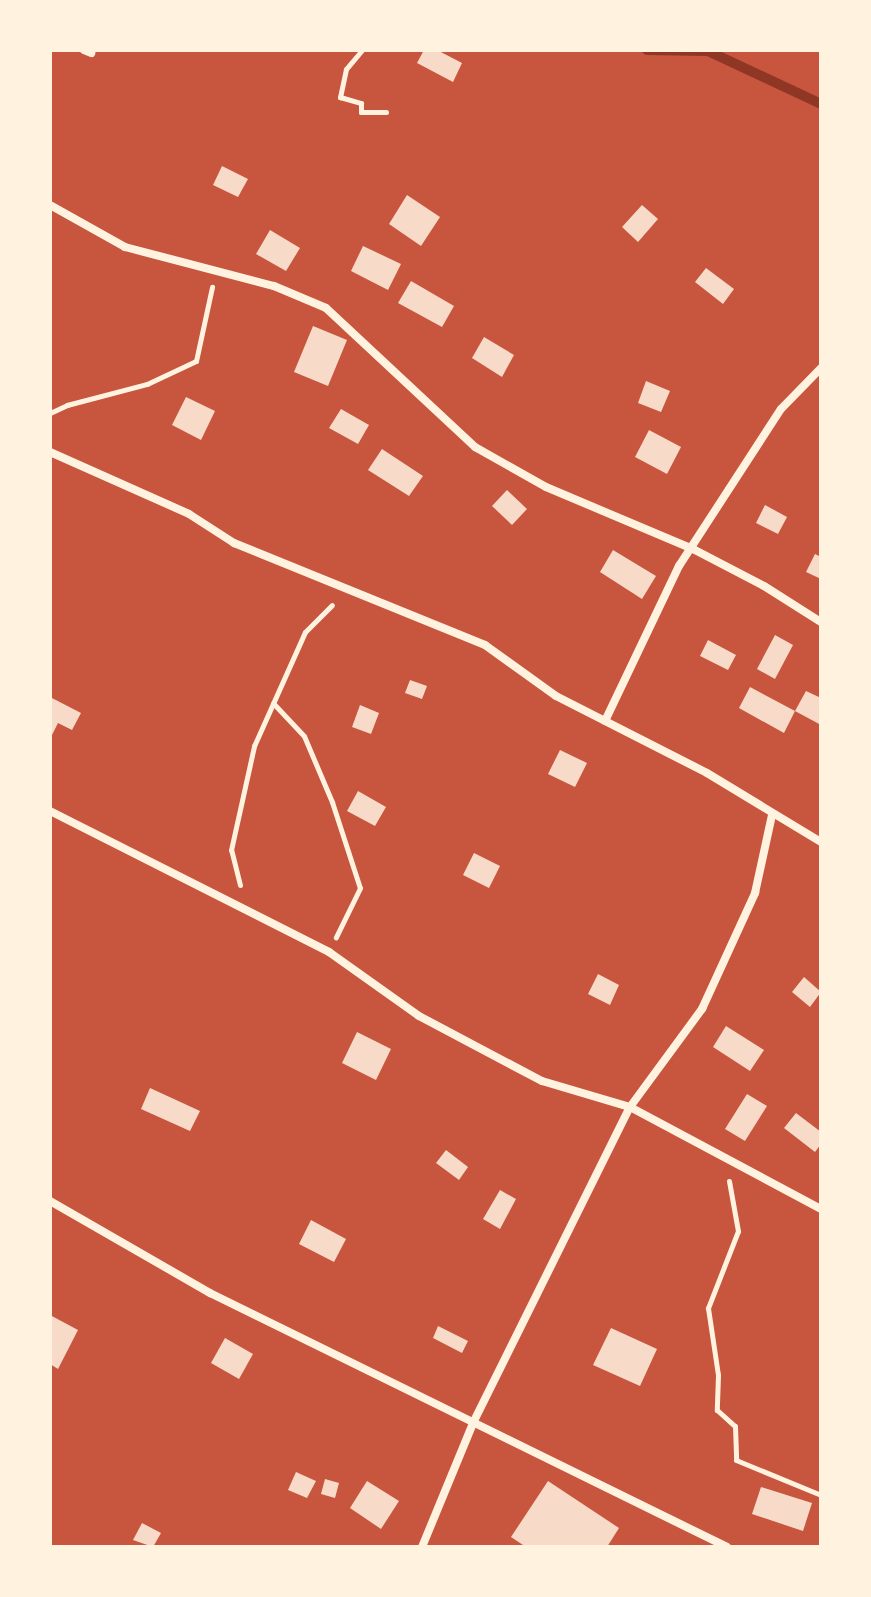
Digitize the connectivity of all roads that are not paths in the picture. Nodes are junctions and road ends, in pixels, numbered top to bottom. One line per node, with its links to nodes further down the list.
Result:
1 (50, 205): 4 (street)
2 (821, 368): 4 (street)
3 (50, 452): 6 (street)
4 (693, 549): 5 (street); 6 (street)
5 (821, 622)
6 (605, 721): 8 (street)
7 (50, 811): 10 (street)
8 (772, 815): 9 (street); 10 (street)
9 (821, 842)
10 (630, 1107): 12 (street); 13 (street)
11 (50, 1201): 13 (street)
12 (821, 1209)
13 (473, 1423): 14 (street); 15 (street)
14 (422, 1547)
15 (727, 1547)

